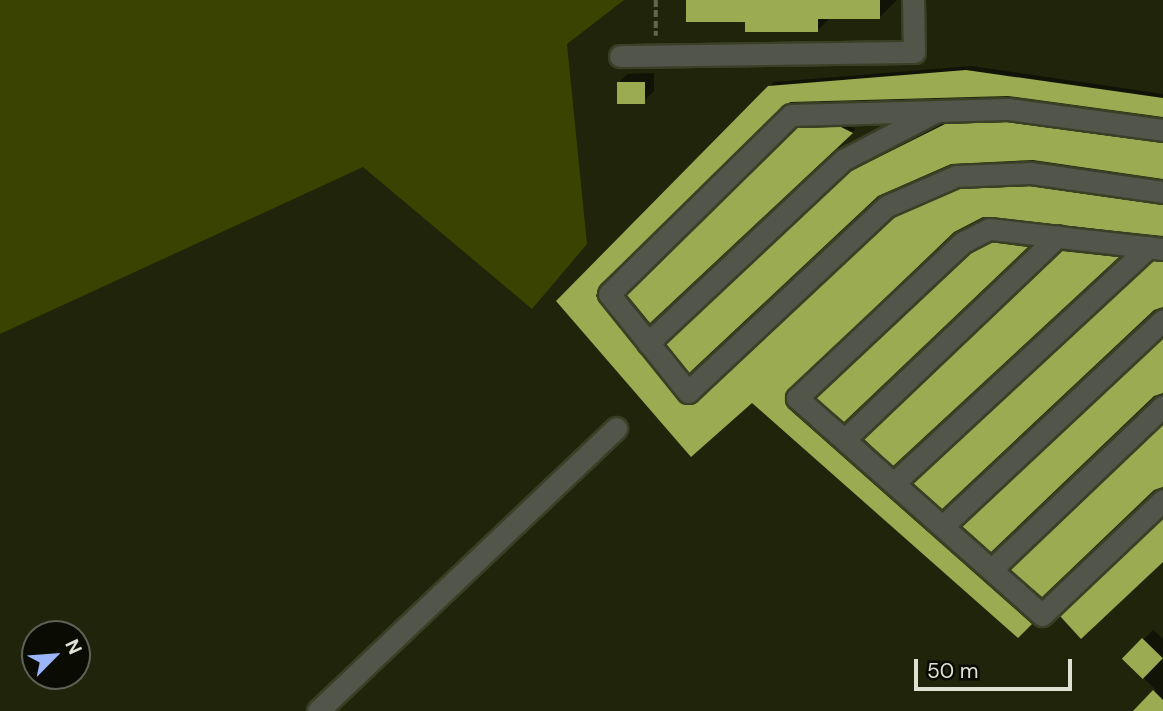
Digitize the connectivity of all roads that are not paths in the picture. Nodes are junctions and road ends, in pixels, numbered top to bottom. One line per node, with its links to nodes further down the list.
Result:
1 (914, 0): 2 (lane)
2 (620, 56)
3 (937, 111): 4 (lane); 9 (lane); 9 (lane)
4 (1163, 130)
5 (1163, 192): 9 (lane)
6 (1058, 236): 7 (lane); 12 (lane); 12 (lane)
7 (1156, 248): 13 (lane)
8 (1163, 320): 15 (lane)
9 (648, 343)
10 (1163, 406): 16 (lane)
11 (617, 428): 17 (lane)
12 (845, 439): 13 (lane)
13 (895, 482): 15 (lane)
14 (1163, 500): 16 (lane)
15 (944, 525): 16 (lane)
16 (992, 569)
17 (318, 711)

